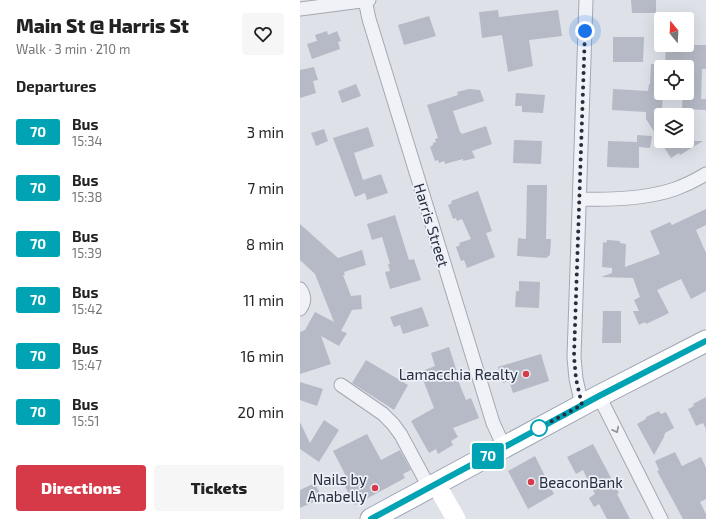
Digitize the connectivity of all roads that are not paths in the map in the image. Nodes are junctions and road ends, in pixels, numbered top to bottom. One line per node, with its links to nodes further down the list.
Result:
1 (365, 0): 2 (street); 4 (street); 12 (street, Harris Street)
2 (369, 0)
3 (586, 0): 6 (street)
4 (300, 9)
5 (706, 174): 6 (street)
6 (580, 199): 11 (street)
7 (300, 289): 8 (street)
8 (300, 309)
9 (706, 341): 11 (main road)
10 (341, 385): 13 (street)
11 (590, 400): 12 (main road); 16 (street, one-way to 16)
12 (504, 447): 13 (main road)
13 (433, 485): 14 (main road); 15 (main road)
14 (371, 519)
15 (456, 519)
16 (661, 519)

